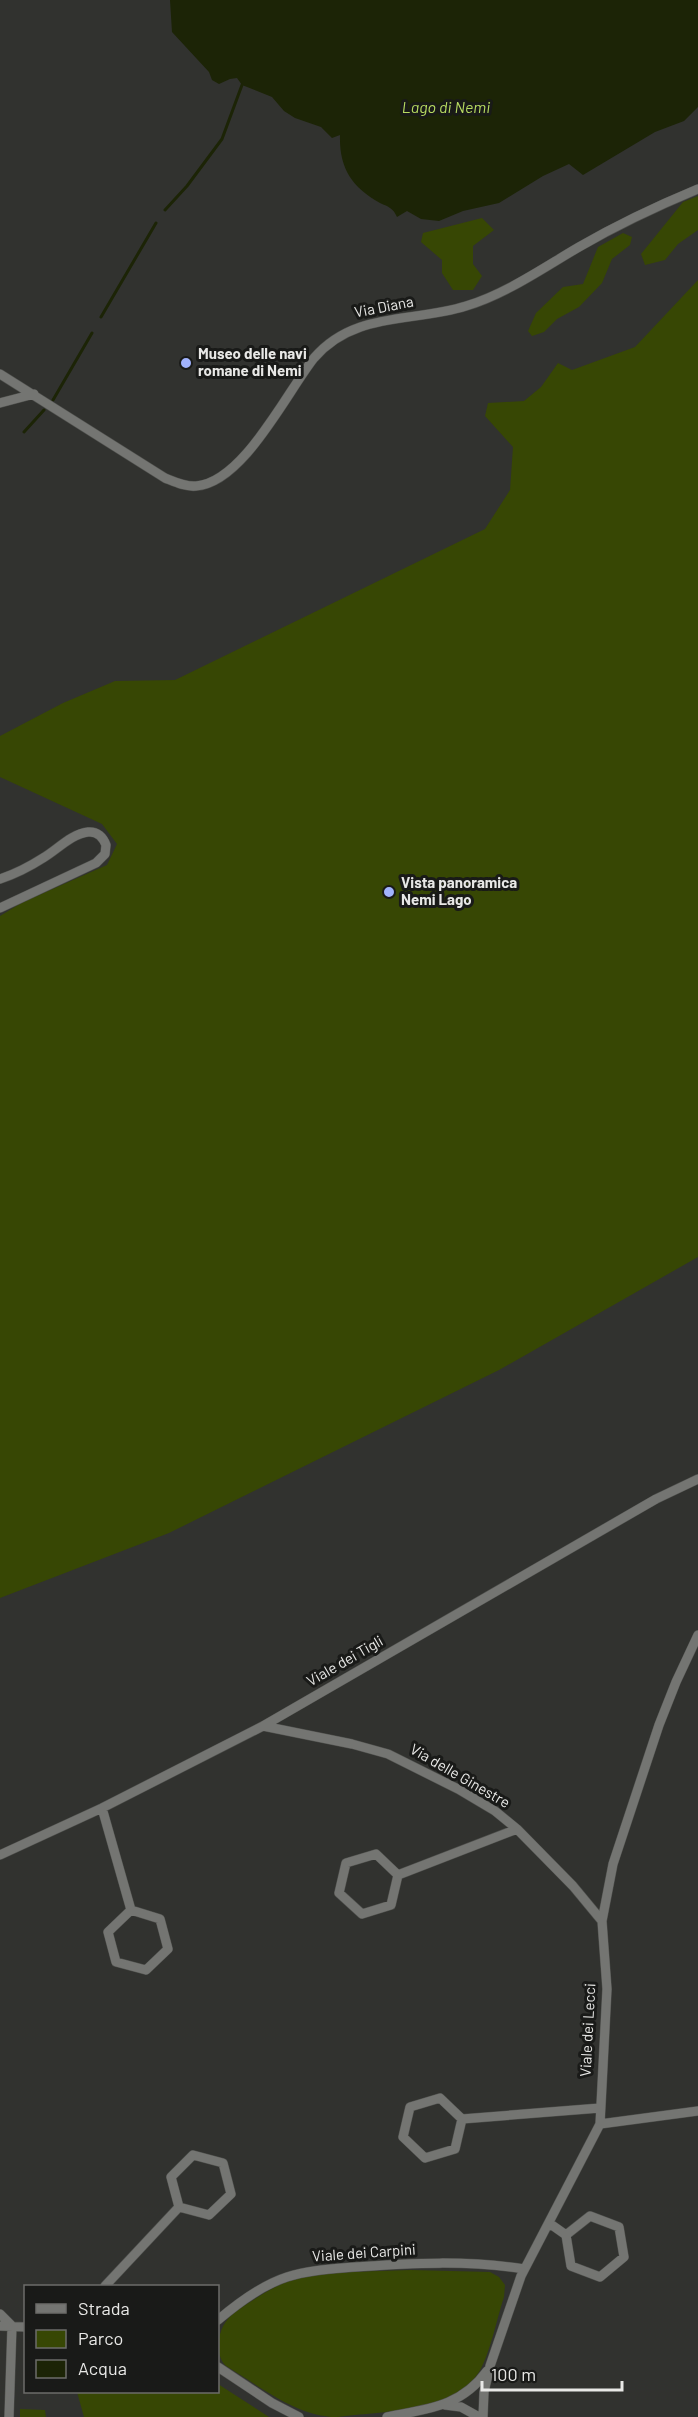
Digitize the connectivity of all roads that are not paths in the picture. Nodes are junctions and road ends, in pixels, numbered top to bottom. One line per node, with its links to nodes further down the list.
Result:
1 (698, 189): 3 (street, Via Diana)
2 (0, 374): 3 (street, Via Diana)
3 (34, 394): 4 (street)
4 (0, 403)
5 (0, 879): 6 (street)
6 (0, 908)
7 (698, 1479): 9 (street, Viale dei Tigli)
8 (698, 1635): 15 (street, Viale dei Lecci)
9 (263, 1726): 10 (street, Viale dei Tigli); 11 (street, Via delle Ginestre)
10 (102, 1808): 12 (street, Viale dei Tigli); 14 (street)
11 (517, 1829): 13 (street); 15 (street, Via delle Ginestre)
12 (0, 1855)
13 (398, 1875): 13 (street)
14 (131, 1910): 14 (street)
15 (602, 1921): 16 (street, Viale dei Lecci)
16 (600, 2108): 18 (street); 19 (street, Viale dei Lecci)
17 (698, 2111): 19 (street)
18 (462, 2119): 18 (street)
19 (600, 2124): 21 (street, Viale dei Lecci)
20 (179, 2207): 20 (street); 24 (street)
21 (549, 2223): 22 (street); 23 (street, Viale dei Lecci)
22 (566, 2235): 22 (street)
23 (524, 2269): 26 (street, Viale dei Carpini); 30 (street, Viale dei Lecci)
24 (106, 2285)
25 (0, 2314): 28 (street)
26 (219, 2319)
27 (0, 2326): 28 (street)
28 (12, 2326): 29 (street); 33 (street)
29 (24, 2326)
30 (490, 2366): 32 (street); 36 (street, Viale dei Lecci)
31 (219, 2368): 34 (street)
32 (443, 2405): 35 (street); 36 (street)
33 (9, 2417)
34 (299, 2417)
35 (387, 2417)
36 (481, 2417)

